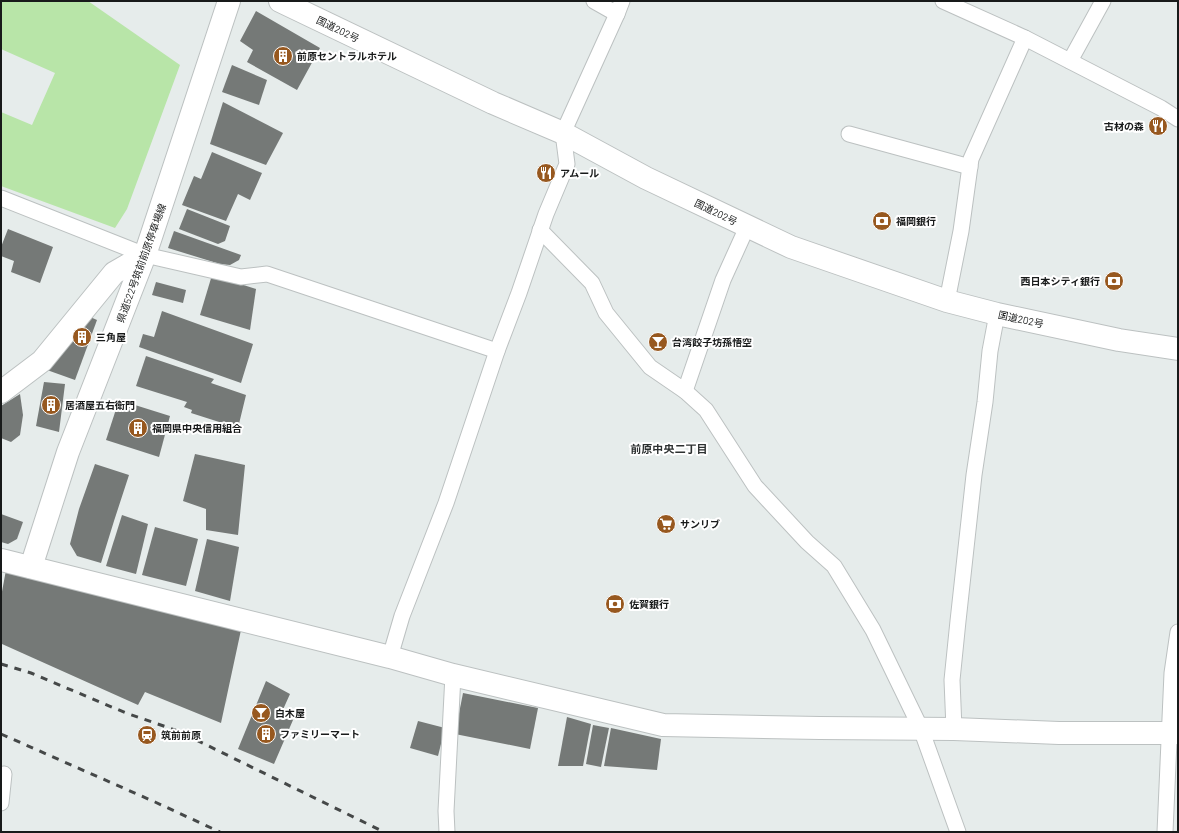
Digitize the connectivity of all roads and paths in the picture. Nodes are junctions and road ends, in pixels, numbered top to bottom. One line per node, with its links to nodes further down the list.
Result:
1 (229, 1): 16 (main road, 県道522号筑前前原停車場線)
2 (280, 1): 10 (main road, 国道202号)
3 (594, 1): 6 (street)
4 (943, 1): 7 (street)
5 (1103, 1): 8 (street)
6 (620, 7): 10 (street)
7 (1025, 38): 8 (street); 12 (street)
8 (1070, 61): 9 (street)
9 (1178, 119)
10 (563, 133): 14 (main road, 国道202号); 15 (street)
11 (849, 134): 12 (street)
12 (970, 166): 17 (street)
13 (1, 198): 16 (street)
14 (747, 227): 17 (main road, 国道202号); 21 (street)
15 (540, 230): 20 (street); 21 (street)
16 (145, 256): 20 (street); 22 (main road); 24 (main road, 県道522号筑前前原停車場線)
17 (948, 301): 18 (main road, 国道202号)
18 (997, 314): 19 (main road, 国道202号); 29 (street)
19 (1178, 349)
20 (496, 351): 26 (street)
21 (685, 391): 28 (street)
22 (1, 392)
23 (1, 560): 24 (main road)
24 (31, 567): 26 (main road)
25 (1178, 632): 30 (street)
26 (390, 657): 27 (main road)
27 (453, 675): 28 (main road); 33 (street)
28 (921, 729): 29 (main road); 34 (street)
29 (954, 730): 30 (main road)
30 (1174, 733): 35 (street)
31 (4, 774): 32 (street)
32 (1, 803)
33 (447, 832)
34 (958, 832)
35 (1165, 832)

